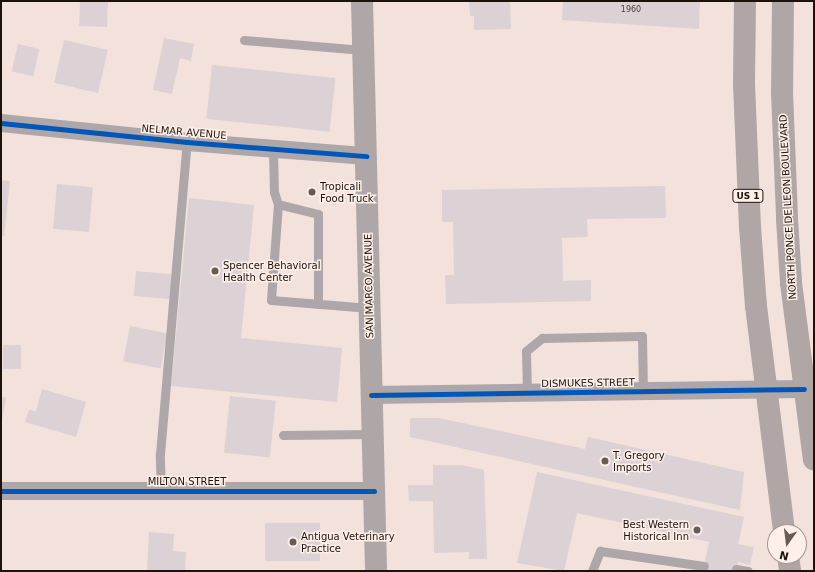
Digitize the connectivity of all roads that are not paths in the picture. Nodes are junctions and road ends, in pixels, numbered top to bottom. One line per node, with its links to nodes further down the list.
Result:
1 (745, 1): 14 (highway, US 1)
2 (783, 1): 13 (highway, NORTH PONCE DE LEON BOULEVARD)
3 (360, 5): 5 (main road, SAN MARCO AVENUE)
4 (244, 40): 5 (lane)
5 (364, 50): 9 (main road, SAN MARCO AVENUE)
6 (1, 122): 7 (street, NELMAR AVENUE)
7 (187, 142): 8 (street, NELMAR AVENUE); 22 (lane)
8 (273, 149): 9 (street, NELMAR AVENUE); 10 (lane)
9 (366, 156): 12 (main road, SAN MARCO AVENUE)
10 (278, 204): 11 (lane); 11 (lane)
11 (318, 304): 12 (lane)
12 (370, 308): 17 (main road, SAN MARCO AVENUE)
13 (804, 389): 14 (street, DISMUKES STREET); 20 (highway, NORTH PONCE DE LEON BOULEVARD)
14 (766, 390): 15 (street, DISMUKES STREET); 24 (highway, US 1)
15 (643, 391): 16 (street, DISMUKES STREET); 16 (lane)
16 (527, 393): 17 (street, DISMUKES STREET)
17 (371, 395): 18 (main road, SAN MARCO AVENUE)
18 (372, 434): 19 (lane); 23 (main road, SAN MARCO AVENUE)
19 (283, 435)
20 (814, 460)
21 (1, 491): 22 (street, MILTON STREET)
22 (161, 491): 23 (street, MILTON STREET)
23 (374, 491): 27 (main road, SAN MARCO AVENUE)
24 (783, 524)
25 (704, 566): 28 (lane)
26 (736, 570): 29 (lane)
27 (376, 571)
28 (592, 571)
29 (748, 571)

